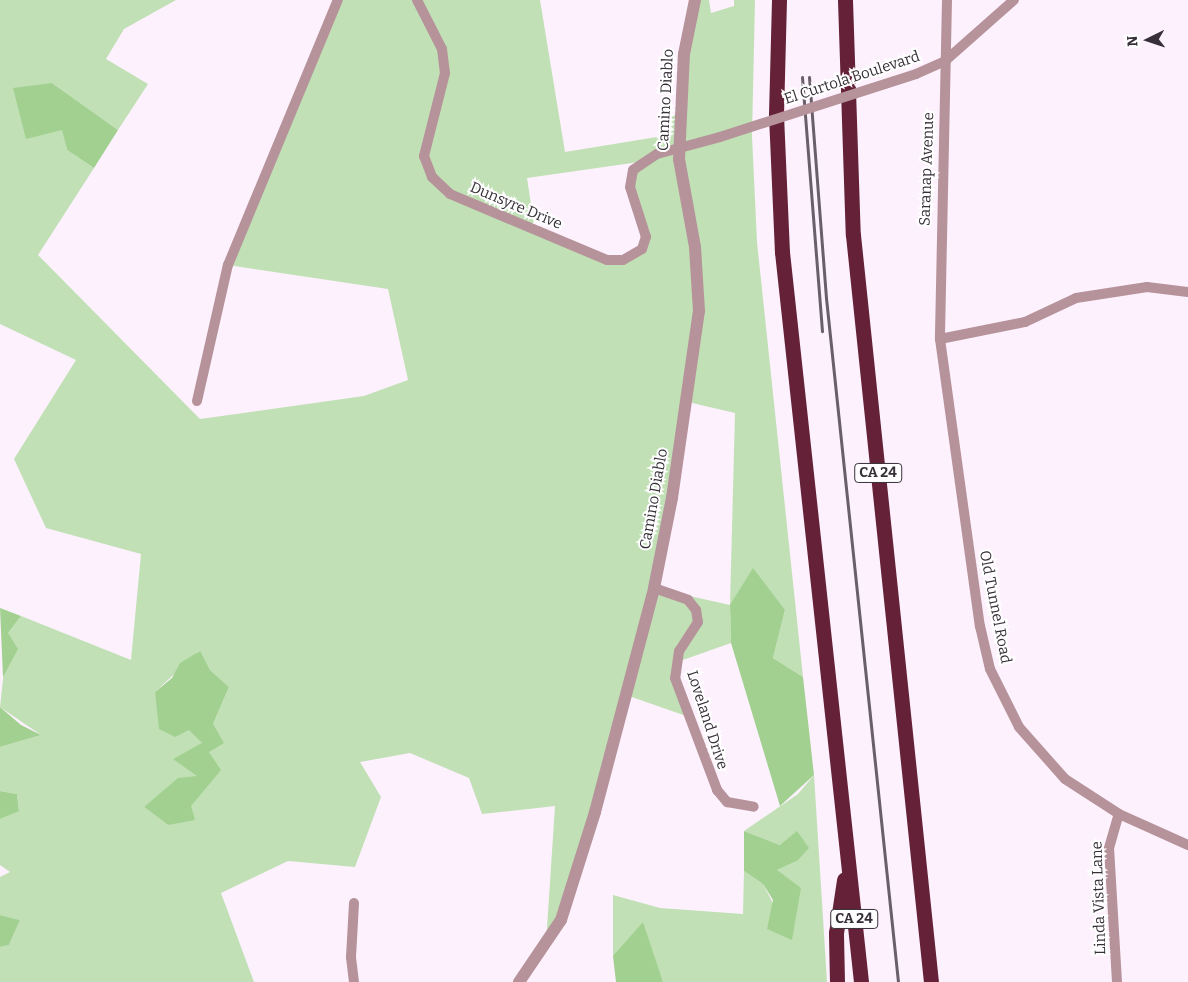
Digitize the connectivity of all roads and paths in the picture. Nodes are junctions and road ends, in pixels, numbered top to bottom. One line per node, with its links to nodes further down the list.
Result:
1 (338, 0): 12 (street)
2 (417, 0): 9 (street, Dunsyre Drive)
3 (695, 0): 9 (street, Camino Diablo)
4 (779, 0): 17 (highway, CA 24)
5 (845, 0): 19 (highway, CA 24)
6 (947, 0): 8 (street, Saranap Avenue)
7 (1014, 0): 8 (street, El Curtola Boulevard)
8 (945, 61): 9 (street, El Curtola Boulevard, bridge); 11 (street, Saranap Avenue)
9 (680, 149): 13 (street, Camino Diablo)
10 (1188, 292): 11 (street)
11 (940, 339): 15 (street, Old Tunnel Road)
12 (197, 401)
13 (654, 588): 14 (street, Loveland Drive); 21 (street, Camino Diablo)
14 (754, 807)
15 (1119, 814): 16 (street, Old Tunnel Road); 26 (street, Linda Vista Lane)
16 (1188, 845)
17 (847, 856): 22 (highway); 23 (highway, CA 24)
18 (354, 903): 20 (street)
19 (928, 945): 24 (highway, CA 24); 25 (highway)
20 (354, 982)
21 (518, 982)
22 (837, 982)
23 (861, 982)
24 (931, 982)
25 (939, 982)
26 (1117, 982)

